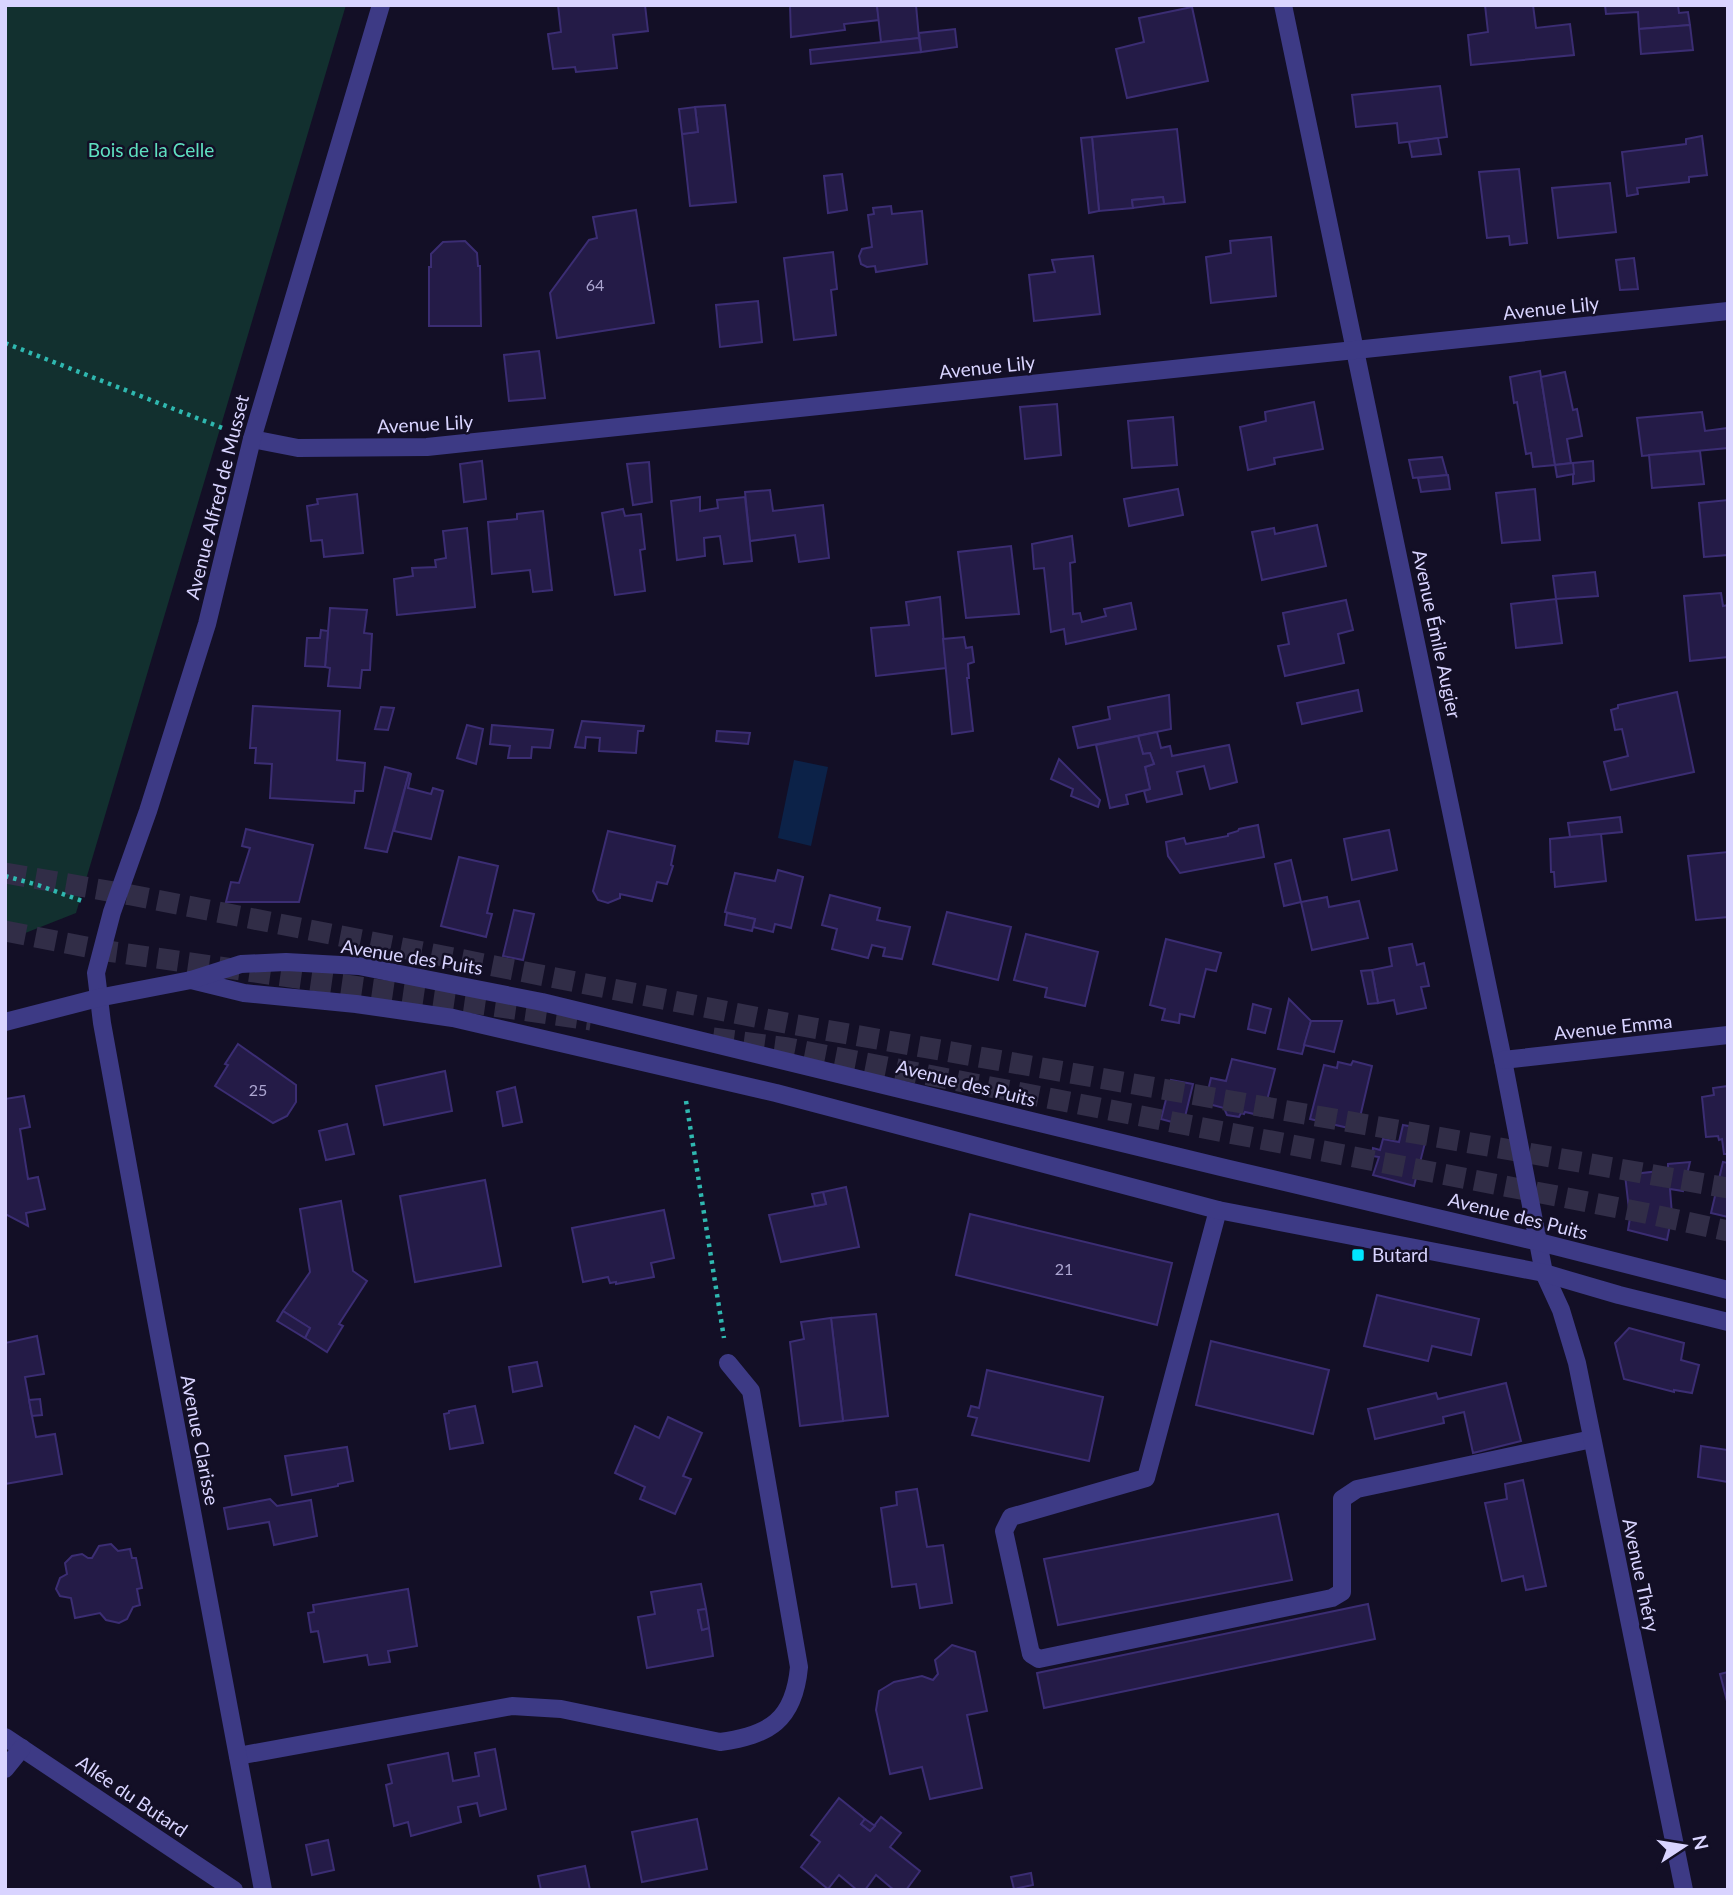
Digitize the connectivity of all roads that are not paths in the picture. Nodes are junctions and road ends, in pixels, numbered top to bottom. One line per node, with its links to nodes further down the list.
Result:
1 (381, 5): 5 (street, Avenue Alfred de Musset)
2 (1283, 5): 4 (street, Avenue Émile Augier)
3 (1728, 311): 4 (street, Avenue Lily)
4 (1356, 349): 5 (street, Avenue Lily); 10 (street, Avenue Émile Augier)
5 (251, 439): 7 (street, Avenue Alfred de Musset)
6 (191, 979): 7 (street, Avenue des Puits); 11 (street, Avenue des Puits); 12 (street, Avenue des Puits)
7 (98, 998): 8 (street, Avenue des Puits); 20 (street, Avenue Clarisse)
8 (5, 1022)
9 (1728, 1035): 10 (street, Avenue Emma)
10 (1503, 1060): 12 (street, Avenue Émile Augier)
11 (1218, 1210): 13 (street, Avenue des Puits); 17 (street)
12 (1539, 1242): 13 (street, Avenue Émile Augier); 14 (street, Avenue des Puits)
13 (1544, 1273): 15 (street, Avenue des Puits); 17 (street, Avenue Théry)
14 (1728, 1290)
15 (1728, 1322)
16 (728, 1363): 20 (street)
17 (1592, 1438): 24 (street, Avenue Théry)
18 (5, 1737): 19 (street, Allée du Butard)
19 (22, 1748): 21 (street); 22 (street, Allée du Butard)
20 (238, 1756): 23 (street, Avenue Clarisse)
21 (5, 1769)
22 (234, 1890)
23 (263, 1890)
24 (1684, 1890)

